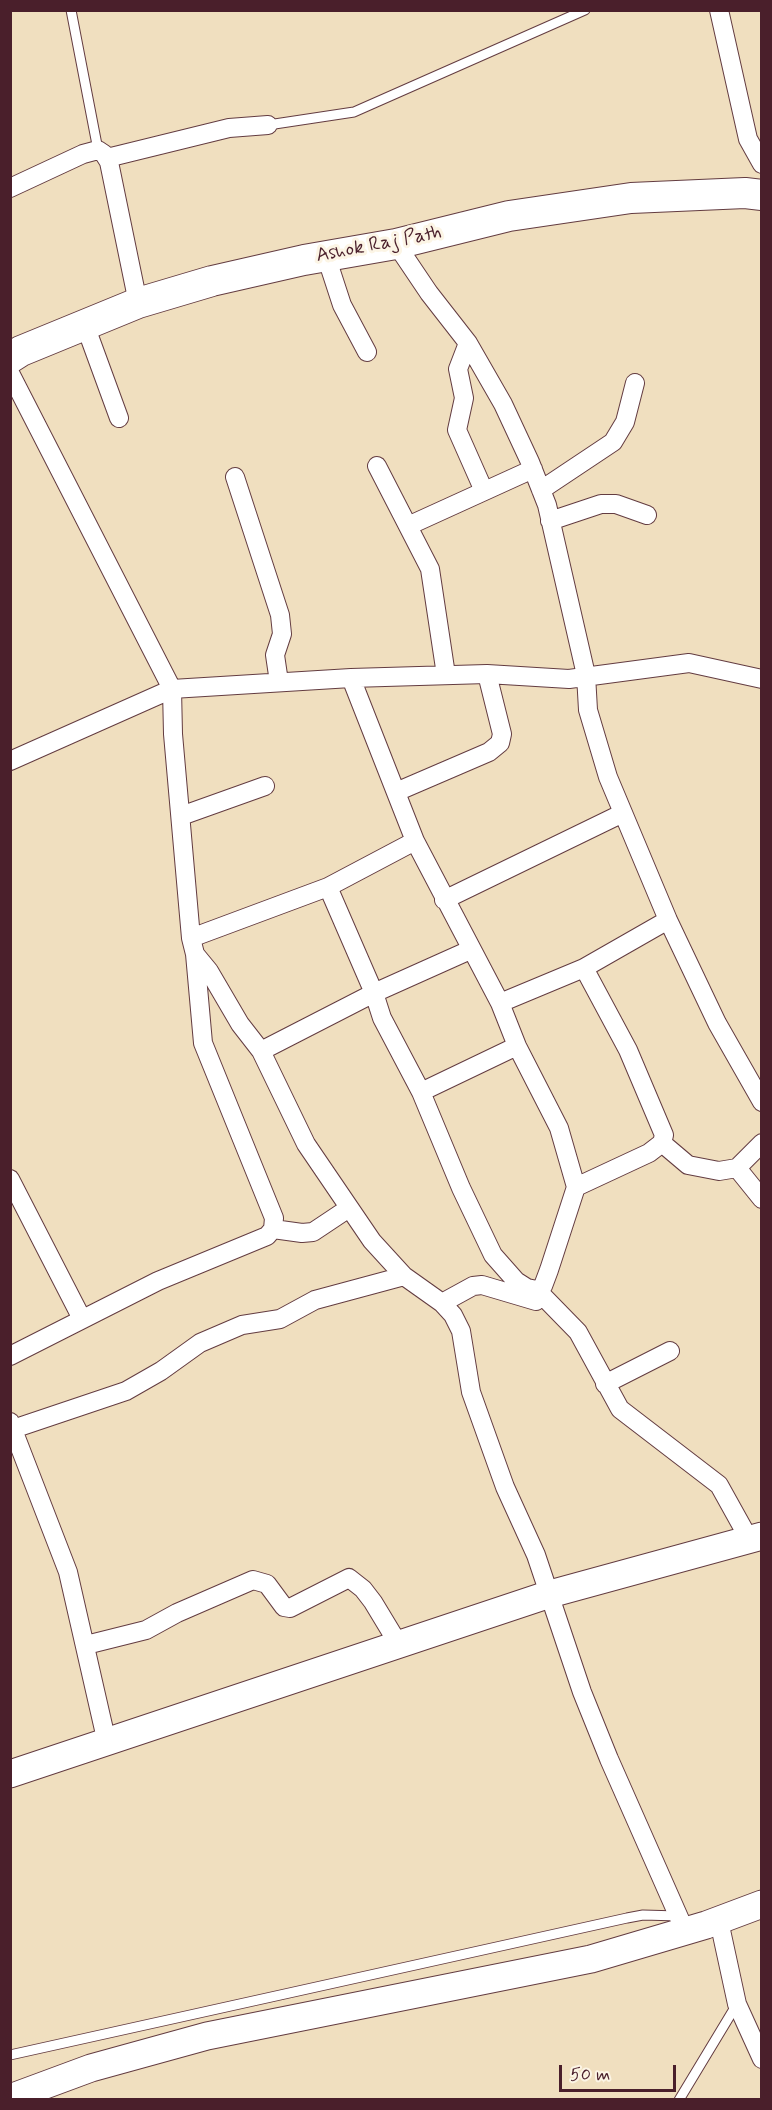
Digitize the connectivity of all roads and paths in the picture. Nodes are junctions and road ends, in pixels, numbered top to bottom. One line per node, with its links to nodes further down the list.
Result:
1 (71, 10): 5 (lane)
2 (585, 10): 4 (lane)
3 (719, 10): 6 (street)
4 (268, 125): 5 (street)
5 (102, 154): 7 (street); 11 (street)
6 (762, 164)
7 (10, 188)
8 (762, 195): 9 (main road, Ashok Raj Path)
9 (396, 244): 10 (main road, Ashok Raj Path); 13 (street)
10 (326, 256): 11 (main road, Ashok Raj Path); 14 (street)
11 (138, 303): 12 (main road, Ashok Raj Path)
12 (85, 325): 15 (main road, Ashok Raj Path); 17 (street)
13 (468, 344): 19 (street); 22 (street)
14 (367, 352)
15 (13, 355): 32 (street)
16 (635, 383): 21 (street)
17 (119, 418)
18 (377, 466): 25 (street)
19 (533, 469): 21 (street); 22 (street)
20 (235, 477): 31 (street)
21 (541, 490): 24 (street)
22 (484, 491): 25 (street)
23 (647, 515): 24 (street)
24 (550, 521): 28 (street)
25 (410, 525): 27 (street)
26 (487, 674): 27 (street); 28 (street); 35 (street)
27 (446, 675): 29 (street)
28 (586, 675): 30 (street); 36 (street)
29 (351, 678): 31 (street); 35 (street)
30 (762, 679)
31 (279, 682): 32 (street)
32 (172, 689): 33 (street); 37 (street)
33 (10, 761)
34 (265, 786): 37 (street)
35 (396, 792): 38 (street)
36 (621, 814): 40 (street); 41 (street)
37 (181, 816): 42 (street)
38 (415, 841): 39 (street); 40 (street)
39 (328, 888): 42 (street); 45 (street)
40 (444, 900): 43 (street)
41 (668, 920): 44 (street); 50 (street)
42 (193, 946): 48 (street); 58 (street)
43 (470, 950): 45 (street); 46 (street)
44 (584, 968): 46 (street); 51 (street)
45 (374, 993): 48 (street); 49 (street)
46 (500, 1003): 47 (street)
47 (517, 1046): 49 (street); 55 (street)
48 (261, 1051): 57 (street)
49 (421, 1092): 60 (street)
50 (762, 1102)
51 (662, 1143): 53 (street); 55 (street)
52 (762, 1143): 53 (street)
53 (737, 1168): 56 (street)
54 (10, 1179): 63 (street)
55 (576, 1187): 60 (street)
56 (762, 1199)
57 (349, 1208): 58 (street); 59 (street)
58 (273, 1229): 63 (street)
59 (404, 1276): 61 (street); 67 (street)
60 (537, 1290): 62 (street)
61 (442, 1303): 62 (street); 69 (street)
62 (553, 1305): 66 (street)
63 (82, 1319): 65 (street)
64 (670, 1351): 66 (street)
65 (10, 1356)
66 (605, 1384): 68 (street)
67 (12, 1425): 70 (street)
68 (755, 1538): 69 (street)
69 (550, 1594): 71 (street); 76 (street)
70 (86, 1645): 71 (street); 72 (street)
71 (399, 1646): 72 (street)
72 (107, 1743): 73 (street)
73 (10, 1774)
74 (762, 1904): 75 (street)
75 (719, 1921): 76 (street); 77 (street)
76 (682, 1924): 79 (lane); 81 (street)
77 (737, 2004): 78 (street); 82 (lane)
78 (757, 2039): 80 (street)
79 (10, 2055)
80 (762, 2060)
81 (10, 2098)
82 (679, 2100)

